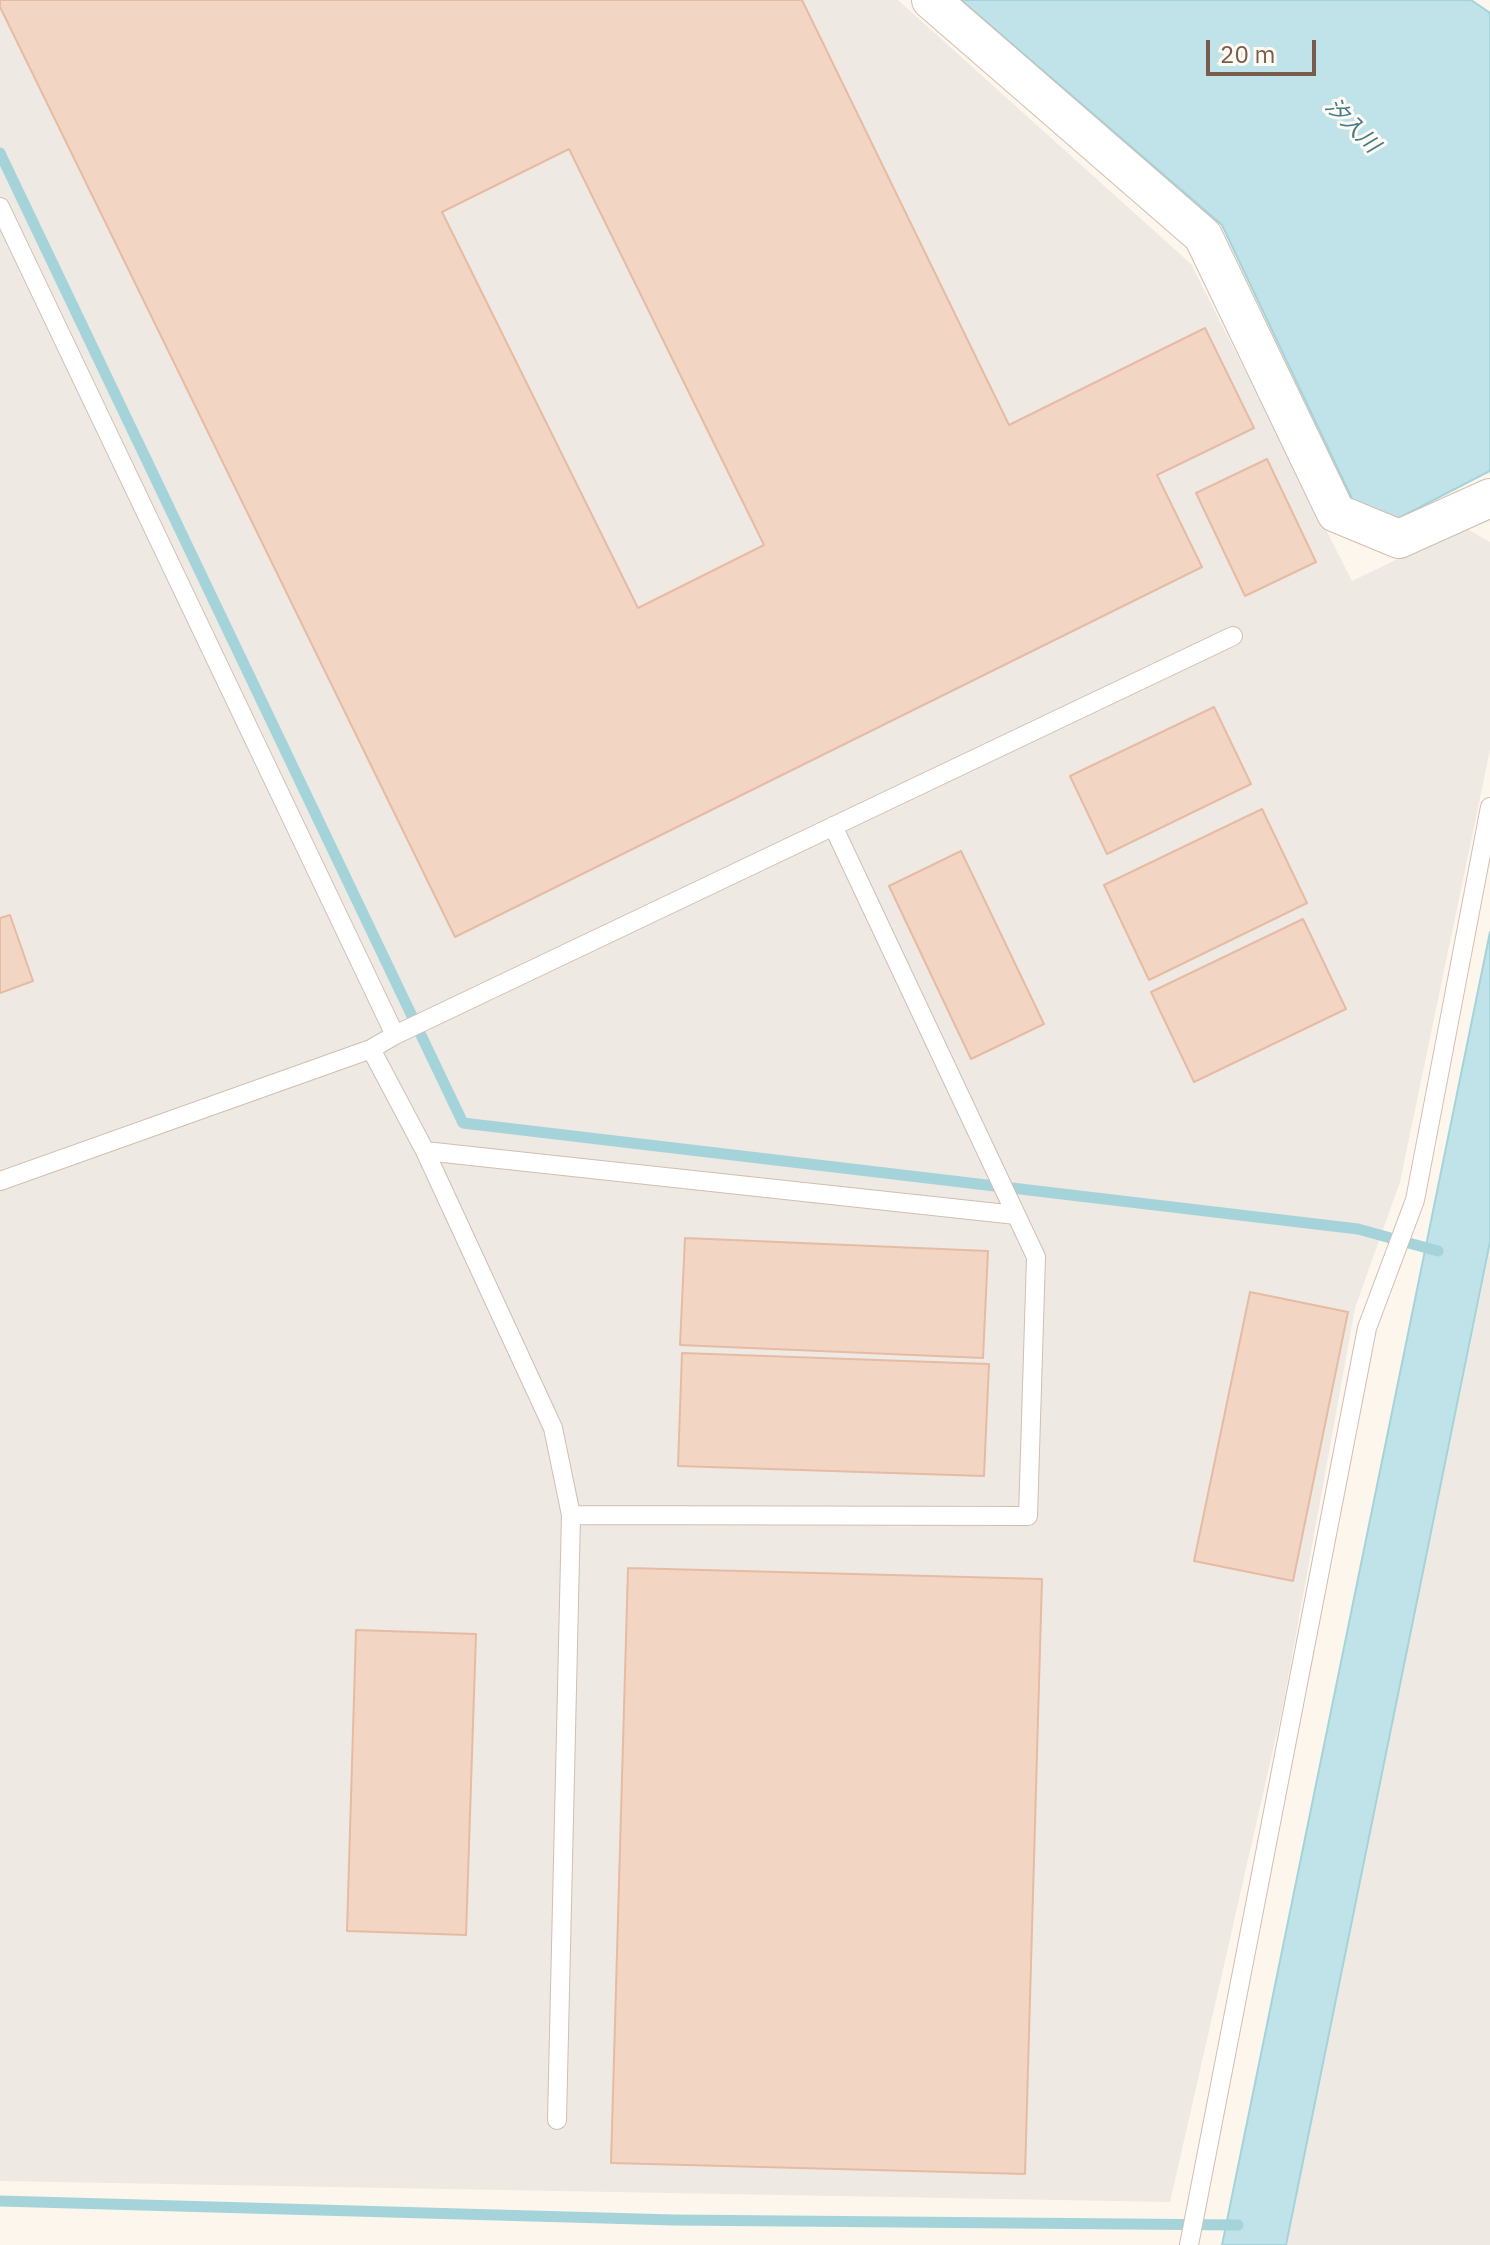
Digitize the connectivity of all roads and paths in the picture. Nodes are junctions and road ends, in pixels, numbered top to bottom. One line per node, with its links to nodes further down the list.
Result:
1 (931, 0): 3 (street)
2 (0, 207): 7 (lane)
3 (1490, 498)
4 (1233, 636): 6 (lane)
5 (1490, 807): 14 (lane)
6 (833, 826): 7 (lane); 11 (lane)
7 (395, 1035): 8 (lane)
8 (371, 1049): 9 (lane); 10 (lane)
9 (425, 1151): 11 (lane); 12 (lane)
10 (0, 1181)
11 (1016, 1215): 12 (lane)
12 (571, 1515): 13 (lane)
13 (557, 2120)
14 (1189, 2245)

